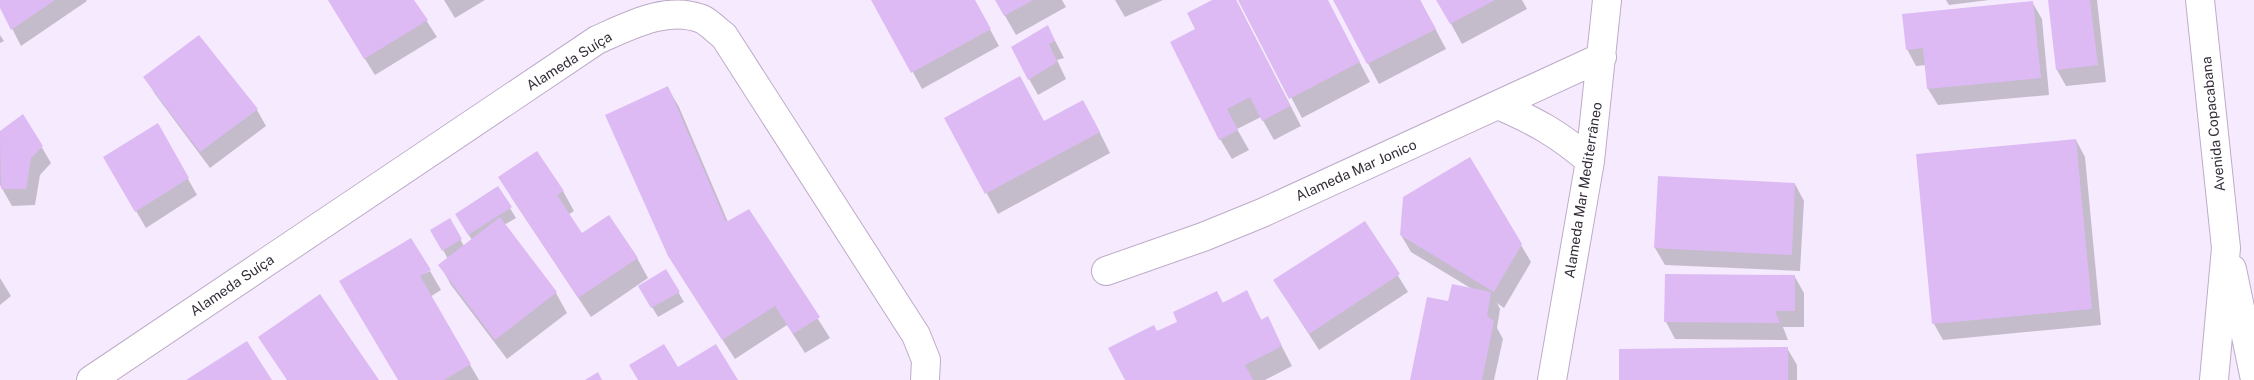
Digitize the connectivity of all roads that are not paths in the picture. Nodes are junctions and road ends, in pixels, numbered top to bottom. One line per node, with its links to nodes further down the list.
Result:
1 (1607, 0): 3 (street, Alameda Mar Mediterrâneo)
2 (2200, 0): 6 (street, Avenida Copacabana)
3 (1602, 57): 4 (street, Alameda Mar Jonico); 5 (street, Alameda Mar Mediterrâneo)
4 (1498, 105): 5 (street); 7 (street, Alameda Mar Jonico)
5 (1590, 161): 11 (street, Alameda Mar Mediterrâneo)
6 (2226, 248): 8 (street, Avenida Copacabana); 12 (street, Avenida Copacabana)
7 (1106, 271)
8 (2254, 375)
9 (91, 380): 10 (street, Alameda Suíça)
10 (925, 380)
11 (1552, 380)
12 (2214, 380)

